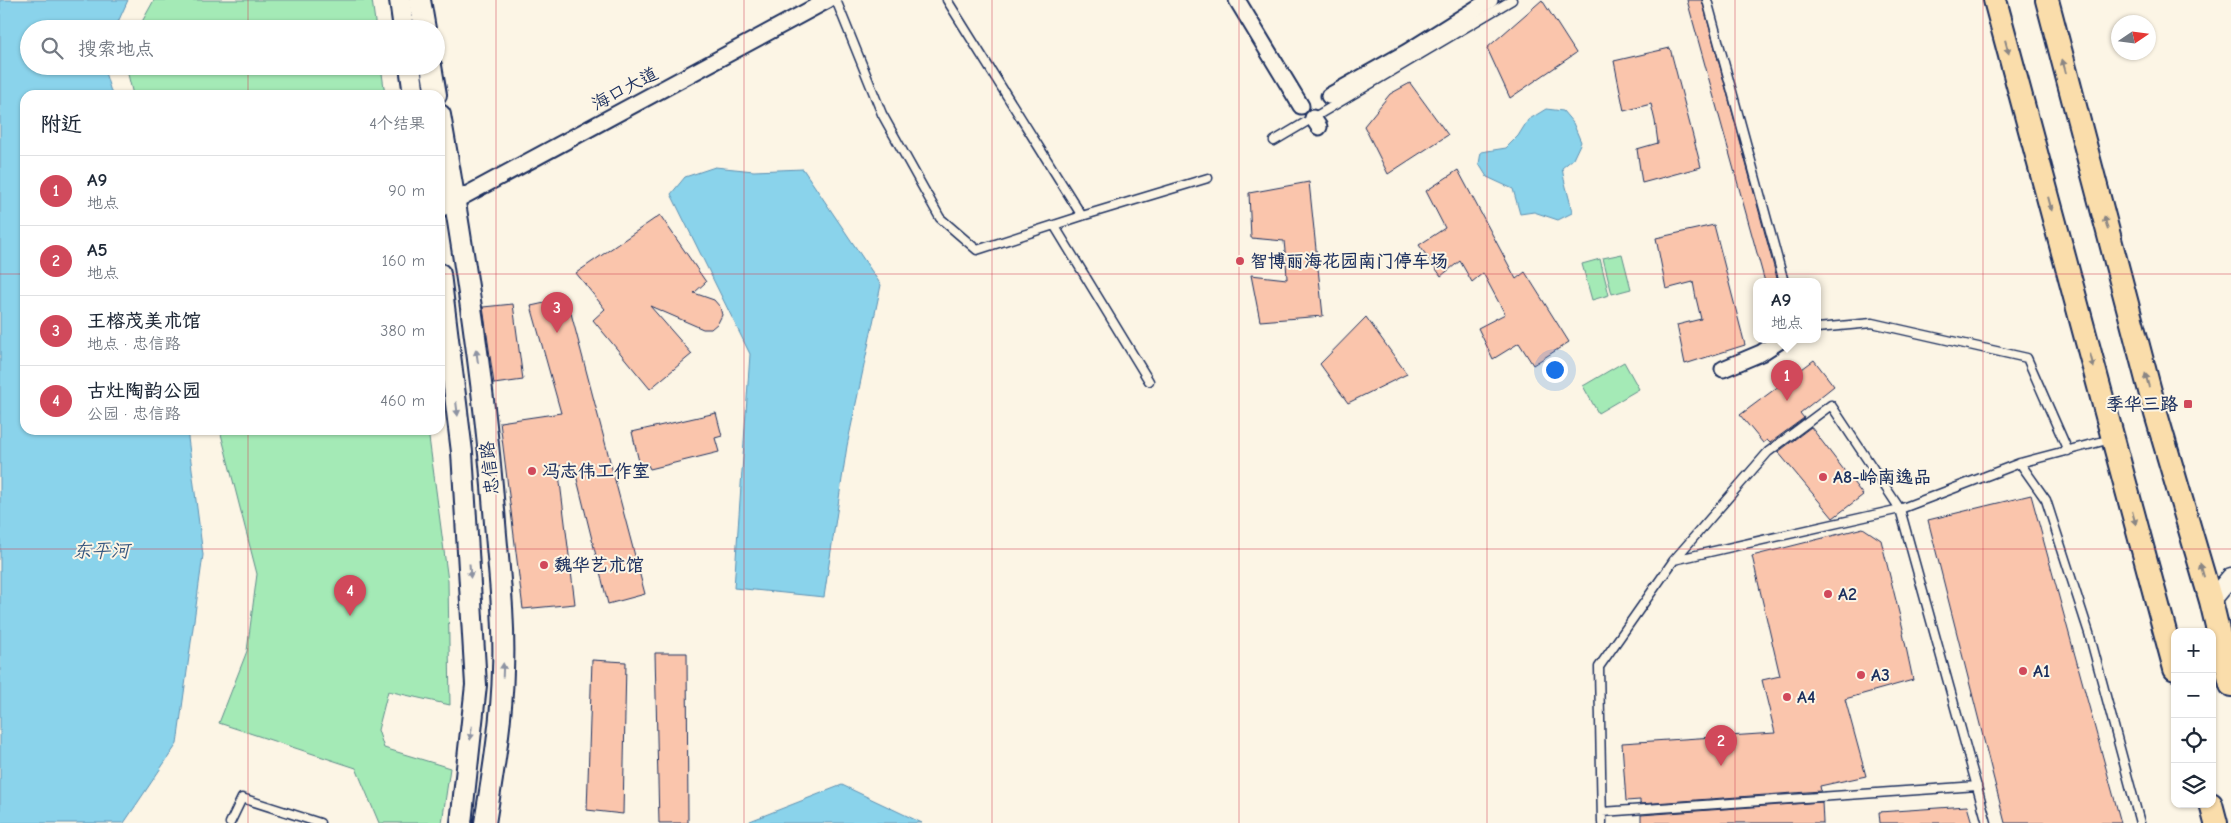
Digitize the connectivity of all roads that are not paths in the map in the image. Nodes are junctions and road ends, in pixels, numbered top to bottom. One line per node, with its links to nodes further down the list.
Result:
1 (400, 0): 12 (main road)
2 (420, 0): 13 (main road)
3 (828, 0): 23 (street, 海口大道)
4 (836, 0): 25 (lane)
5 (948, 0): 24 (lane)
6 (1237, 0): 19 (street)
7 (1490, 0): 18 (street)
8 (1512, 0): 20 (lane)
9 (1706, 0): 26 (lane)
10 (1995, 0): 32 (main road, one-way to 32)
11 (2047, 0): 38 (main road, one-way to 11)
12 (403, 20)
13 (423, 20)
14 (411, 75): 16 (main road)
15 (433, 75): 17 (main road)
16 (413, 90)
17 (435, 90)
18 (1329, 96)
19 (1301, 106)
20 (1274, 140)
21 (445, 171): 23 (main road, 忠信路)
22 (1208, 178): 24 (lane)
23 (448, 205): 47 (main road, 忠信路, one-way to 23)
24 (1082, 216): 25 (lane)
25 (1054, 225): 31 (lane)
26 (1783, 278)
27 (445, 314): 46 (main road, 忠信路, one-way to 46)
28 (1821, 328): 33 (lane)
29 (1776, 343): 30 (street)
30 (1723, 369)
31 (1149, 380)
32 (2113, 439): 33 (lane); 39 (main road, one-way to 39)
33 (2068, 451): 34 (lane)
34 (2020, 463): 35 (lane); 50 (lane)
35 (1900, 509): 36 (lane); 36 (lane); 41 (lane)
36 (1674, 560): 43 (lane)
37 (2231, 577): 38 (street)
38 (2211, 601): 40 (main road)
39 (2171, 654)
40 (2231, 685)
41 (1976, 786): 43 (lane); 49 (lane)
42 (2212, 808): 51 (main road)
43 (1602, 812): 48 (lane)
44 (230, 823): 45 (lane)
45 (320, 823)
46 (461, 823)
47 (485, 823)
48 (1602, 823)
49 (1987, 823)
50 (2140, 823)
51 (2216, 823)

